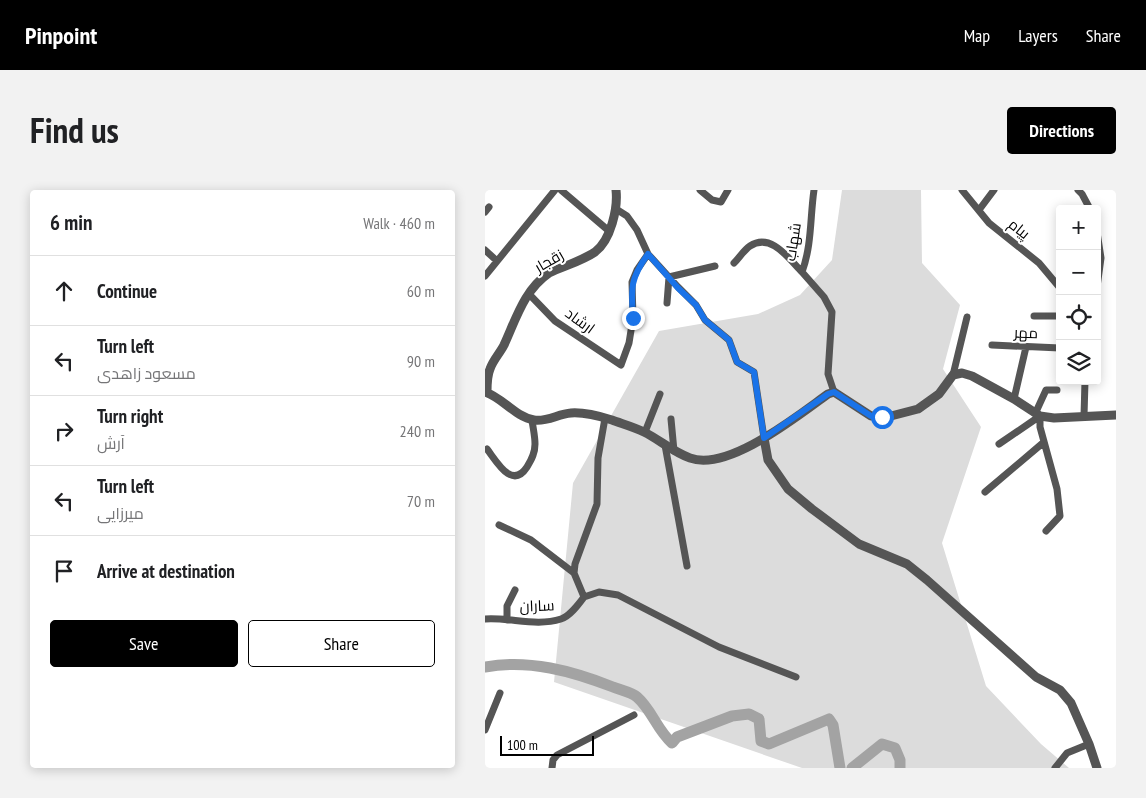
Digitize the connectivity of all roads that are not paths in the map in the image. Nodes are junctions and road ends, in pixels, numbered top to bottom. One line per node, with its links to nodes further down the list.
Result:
1 (555, 190): 18 (street)
2 (561, 190): 15 (street)
3 (616, 190): 13 (street, زقجار)
4 (700, 190): 5 (street)
5 (728, 190)
6 (814, 190): 21 (street, شهاب)
7 (962, 190): 11 (street, پیام)
8 (970, 190): 11 (street)
9 (994, 190): 14 (street)
10 (1078, 190): 12 (street)
11 (973, 203): 14 (street, پیام)
12 (1088, 205)
13 (616, 209): 15 (street, زقجار); 17 (street)
14 (979, 210): 24 (street, پیام)
15 (609, 231): 25 (street, زقجار)
16 (485, 250): 18 (street)
17 (648, 254): 23 (street); 25 (street, ارشاد)
18 (497, 261): 22 (street)
19 (734, 263): 21 (street, شهاب)
20 (715, 266): 23 (street)
21 (802, 272): 37 (street)
22 (485, 276)
23 (669, 277): 26 (street); 47 (street)
24 (1056, 283)
25 (529, 294): 36 (street, زقجار)
26 (667, 303)
27 (1034, 316): 28 (street)
28 (1056, 316)
29 (967, 317): 33 (street)
30 (992, 345): 31 (street, مهر)
31 (1026, 347): 32 (street, مهر); 39 (street)
32 (1056, 348)
33 (953, 375): 37 (street); 39 (street)
34 (1085, 385): 42 (street)
35 (1057, 390): 40 (street)
36 (486, 391): 45 (street)
37 (834, 392): 47 (street)
38 (660, 394): 46 (street)
39 (1014, 399): 40 (street)
40 (1037, 415): 42 (street); 48 (street); 49 (street)
41 (1116, 415): 42 (street)
42 (1085, 416)
43 (605, 418): 45 (street); 46 (street); 57 (street)
44 (671, 419): 52 (street)
45 (533, 420): 51 (street)
46 (645, 432): 50 (street)
47 (764, 438): 52 (street); 66 (street)
48 (1044, 442): 53 (street); 55 (street)
49 (999, 444)
50 (665, 445): 52 (street); 56 (street)
51 (487, 449)
52 (674, 451)
53 (985, 492)
54 (499, 525): 57 (street)
55 (1046, 531)
56 (687, 566)
57 (574, 573): 59 (street)
58 (515, 590): 61 (street)
59 (584, 597): 61 (street, ساران); 62 (street)
60 (485, 619): 61 (street, ساران)
61 (507, 620)
62 (796, 677)
63 (500, 693): 65 (street)
64 (634, 715): 67 (street)
65 (485, 730)
66 (1089, 744): 68 (street); 69 (street)
67 (552, 768)
68 (1055, 768)
69 (1097, 768)

